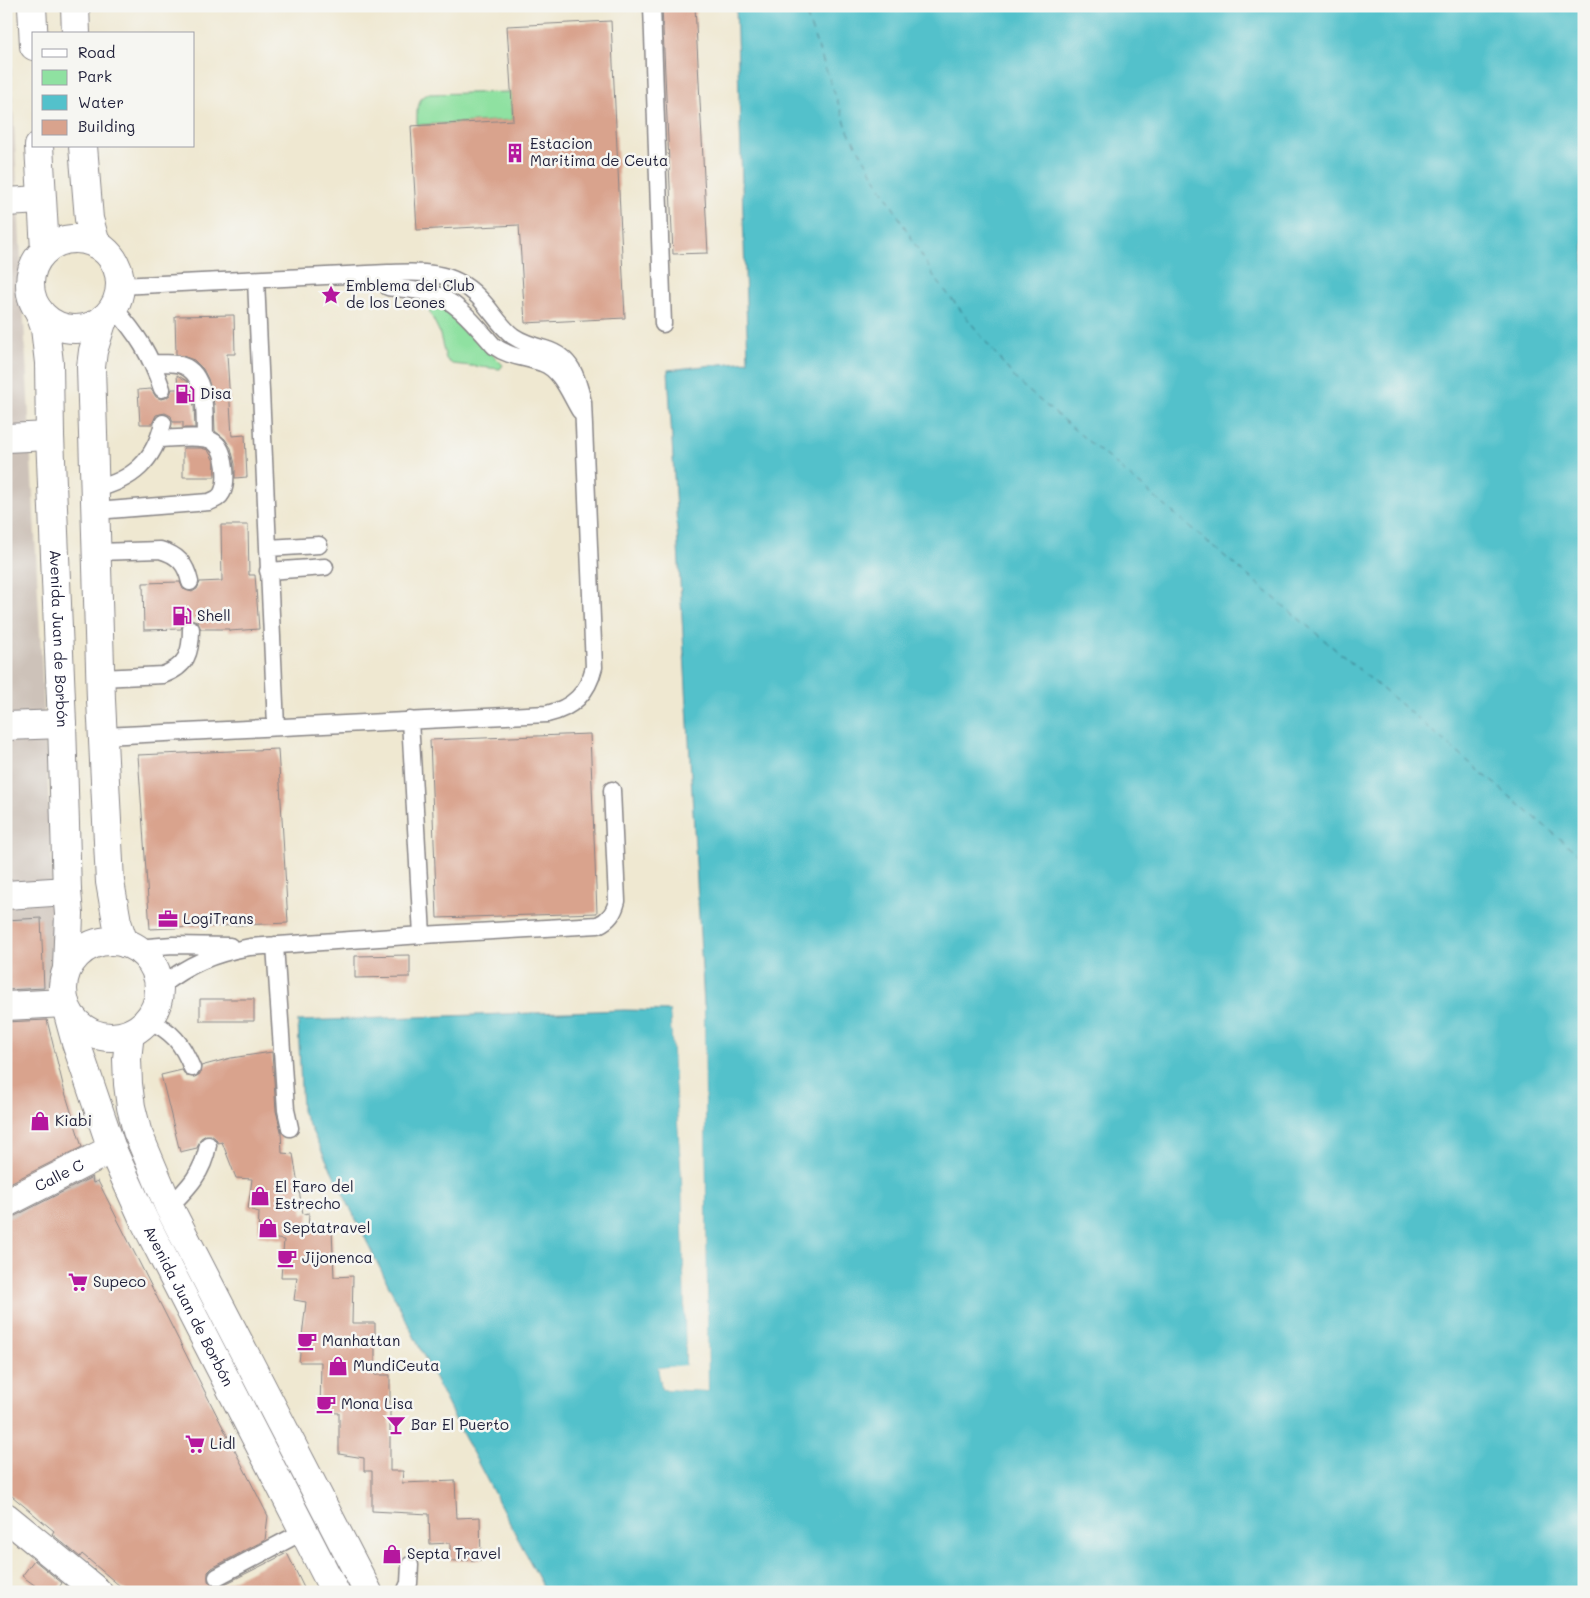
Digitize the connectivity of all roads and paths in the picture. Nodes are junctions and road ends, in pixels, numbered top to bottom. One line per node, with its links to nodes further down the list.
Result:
1 (32, 6): 4 (street)
2 (75, 6): 5 (street)
3 (652, 6): 16 (lane)
4 (33, 32)
5 (76, 32)
6 (39, 148): 8 (street)
7 (83, 148): 10 (street)
8 (41, 200): 9 (street); 11 (street)
9 (6, 202)
10 (96, 244): 11 (street); 14 (street)
11 (45, 250): 15 (street)
12 (256, 280): 13 (lane); 14 (lane); 27 (lane)
13 (388, 280): 19 (lane); 19 (lane)
14 (112, 305): 15 (street); 17 (lane); 25 (street)
15 (39, 311): 21 (street, Avenida Juan de Borbón)
16 (663, 324)
17 (153, 363): 18 (lane); 23 (lane)
18 (162, 389)
19 (584, 419): 34 (lane)
20 (163, 423): 24 (lane)
21 (50, 436): 22 (street); 35 (street, Avenida Juan de Borbón)
22 (6, 438)
23 (205, 438): 24 (lane); 25 (lane)
24 (159, 439): 25 (lane)
25 (96, 500): 28 (street)
26 (319, 545): 27 (lane)
27 (268, 548): 30 (lane)
28 (98, 552): 31 (lane); 33 (street)
29 (325, 567): 30 (lane)
30 (268, 571): 37 (lane)
31 (190, 582)
32 (191, 629): 33 (lane)
33 (101, 678): 38 (street)
34 (410, 720): 37 (lane); 42 (lane)
35 (62, 724): 36 (street); 40 (street, Avenida Juan de Borbón)
36 (6, 726)
37 (276, 726): 38 (lane)
38 (104, 736): 43 (street)
39 (612, 790): 42 (lane)
40 (67, 891): 41 (street); 46 (street, Avenida Juan de Borbón)
41 (6, 895)
42 (422, 935): 44 (lane)
43 (129, 945): 45 (lane); 46 (street); 47 (street)
44 (275, 945): 45 (lane); 52 (lane)
45 (250, 947): 47 (lane)
46 (67, 968): 49 (street)
47 (159, 987): 50 (street)
48 (6, 1006): 49 (street)
49 (66, 1006): 50 (street); 54 (street, Avenida Juan de Borbón)
50 (139, 1026): 51 (lane); 56 (street, Avenida Juan de Borbón)
51 (192, 1068)
52 (290, 1128)
53 (208, 1145): 56 (lane)
54 (112, 1149): 55 (street, Calle C); 58 (street, Avenida Juan de Borbón)
55 (6, 1203)
56 (169, 1207): 63 (street, Avenida Juan de Borbón)
57 (6, 1518): 61 (street)
58 (304, 1531): 60 (lane); 62 (street, Avenida Juan de Borbón)
59 (410, 1565): 64 (lane)
60 (217, 1577)
61 (98, 1592)
62 (334, 1592)
63 (368, 1592)
64 (405, 1592)

